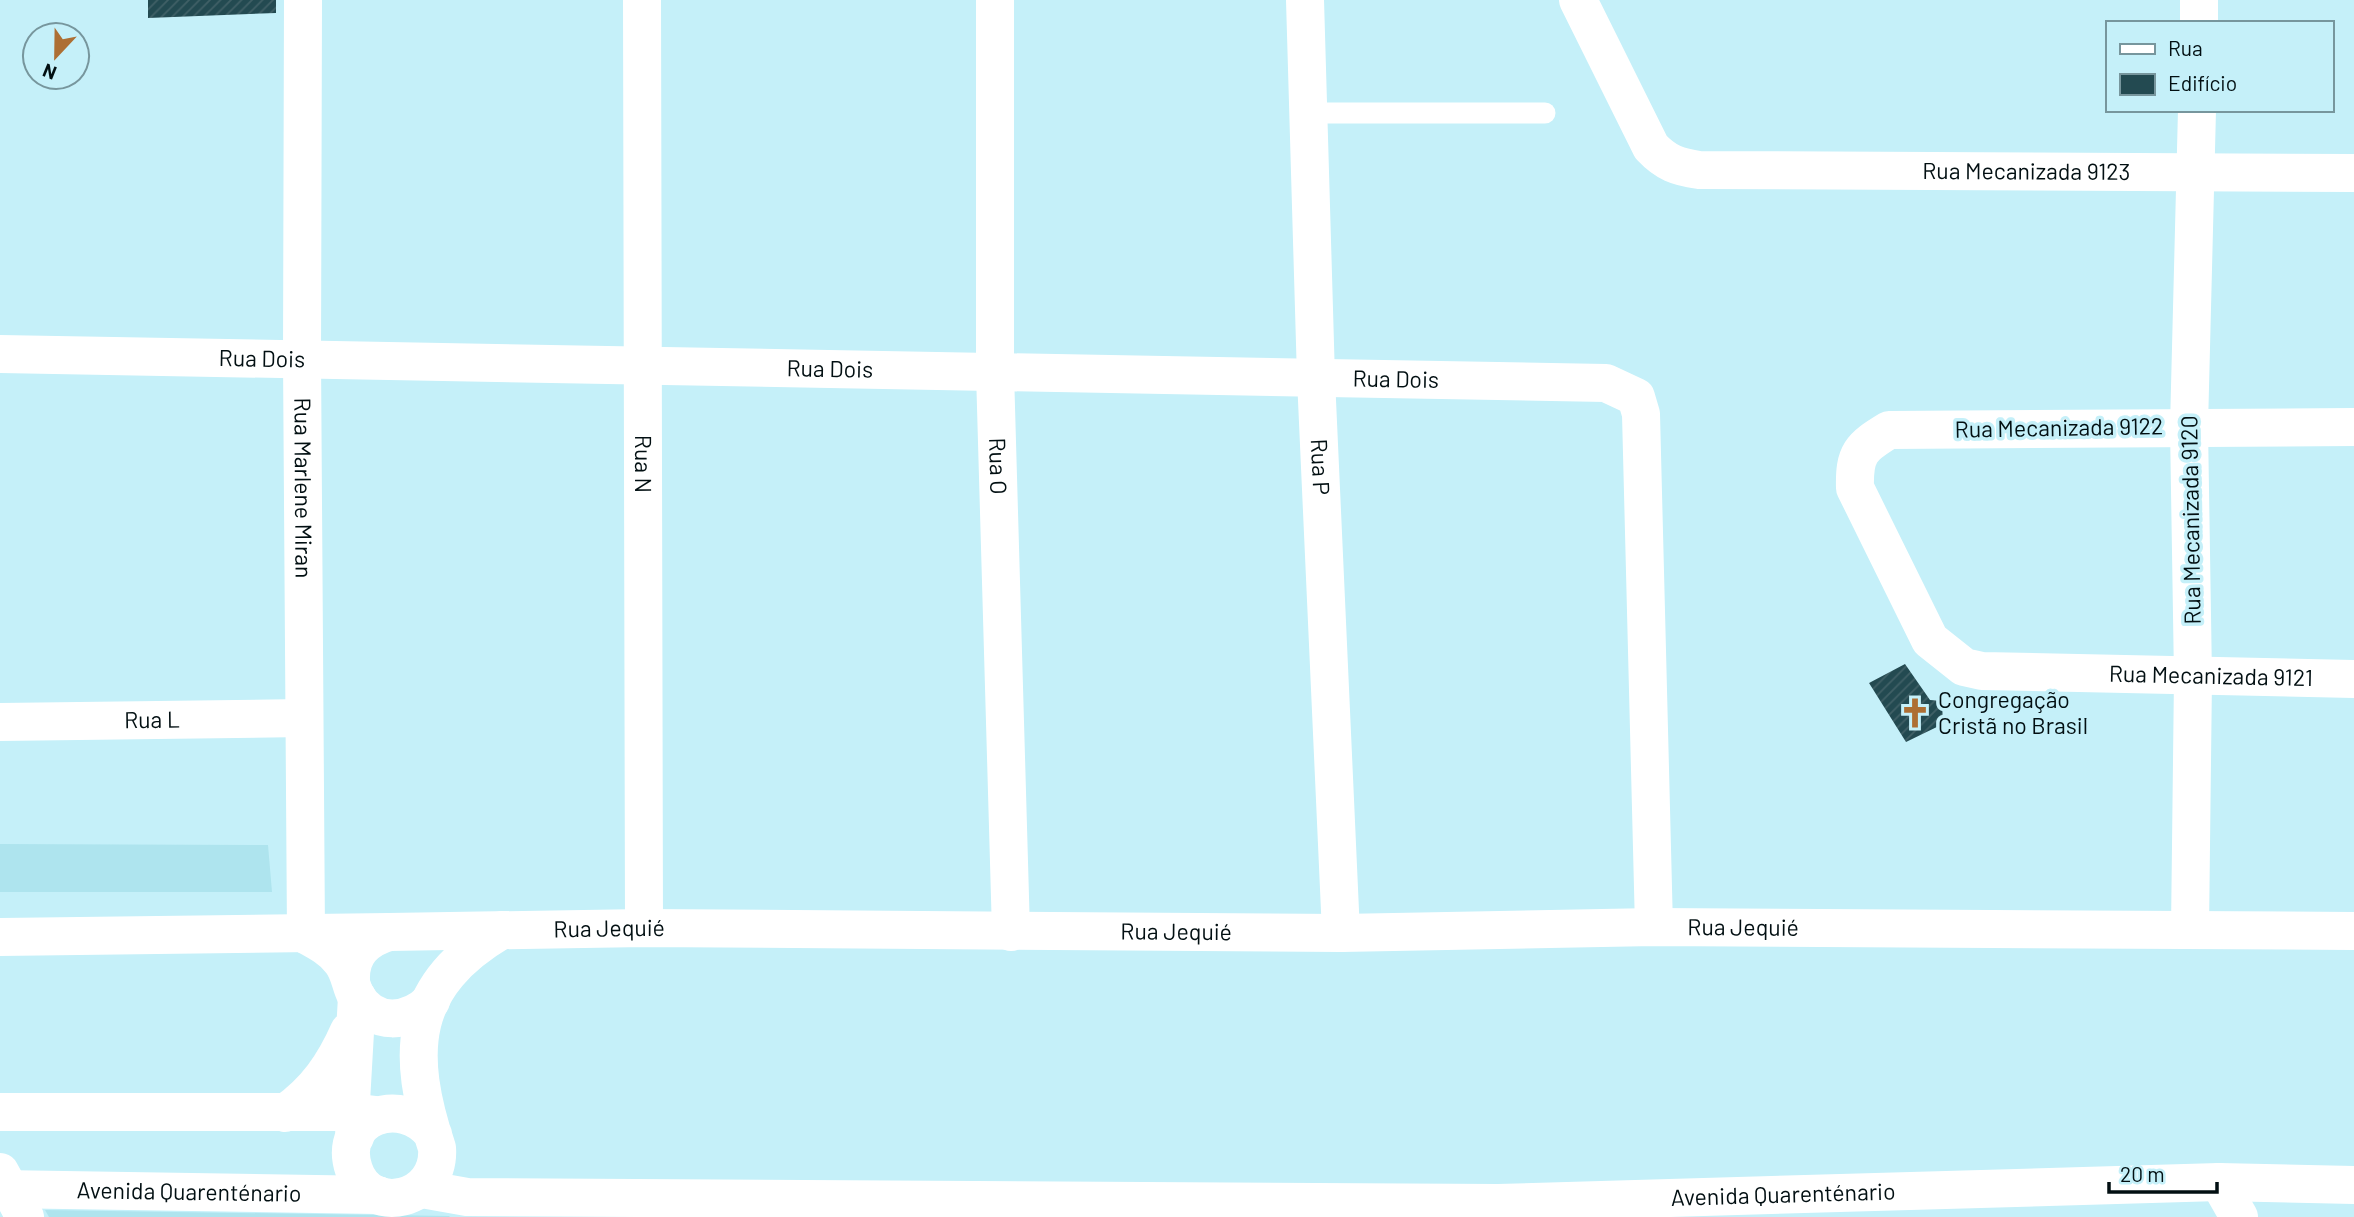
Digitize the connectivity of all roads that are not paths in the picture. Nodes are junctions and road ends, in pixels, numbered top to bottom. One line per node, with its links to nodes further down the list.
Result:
1 (303, 0): 14 (street, Rua Marlene Miran)
2 (642, 0): 15 (street, Rua N)
3 (995, 0): 16 (street, Rua O)
4 (1306, 0): 9 (street, Rua P)
5 (1577, 0): 11 (street, Rua Mecanizada 9123)
6 (2199, 0): 7 (street)
7 (2199, 21)
8 (2197, 112): 11 (street, Rua Mecanizada 9120)
9 (1306, 113): 10 (lane); 17 (street, Rua P)
10 (1545, 113)
11 (2195, 172): 12 (street, Rua Mecanizada 9123); 18 (street, Rua Mecanizada 9120)
12 (2354, 173)
13 (0, 354): 14 (street, Rua Dois)
14 (302, 358): 15 (street, Rua Dois); 23 (street, Rua Marlene Miran)
15 (643, 366): 16 (street, Rua Dois); 26 (street, Rua N)
16 (995, 372): 17 (street, Rua Dois); 31 (street, Rua O)
17 (1316, 378): 25 (street, Rua Dois); 32 (street, Rua P)
18 (2189, 427): 19 (street, Rua Mecanizada 9122); 20 (street, Rua Mecanizada 9122); 21 (street, Rua Mecanizada 9120)
19 (2354, 427)
20 (1982, 671): 21 (street, Rua Mecanizada 9121)
21 (2193, 677): 22 (street, Rua Mecanizada 9121); 28 (street, Rua Mecanizada 9120)
22 (2354, 679)
23 (304, 718): 24 (street, Rua L); 33 (street, Rua Marlene Miran)
24 (0, 722)
25 (1654, 927): 28 (street, Rua Jequié); 32 (street, Rua Jequié)
26 (644, 928): 27 (street, Rua Jequié); 31 (street, Rua Jequié)
27 (502, 930): 30 (street, Rua Jequié); 35 (street)
28 (2190, 930): 29 (street, Rua Jequié)
29 (2354, 931)
30 (394, 932): 33 (street, Rua Jequié); 35 (street); 36 (street)
31 (1011, 932): 32 (street, Rua Jequié)
32 (1341, 933)
33 (306, 935): 34 (street, Rua Jequié); 36 (street)
34 (0, 937)
35 (432, 998): 36 (street); 40 (street)
36 (354, 1000): 38 (street); 39 (street)
37 (0, 1112): 38 (street)
38 (285, 1113): 39 (street)
39 (369, 1119): 40 (street); 44 (street)
40 (435, 1141): 44 (street); 46 (street)
41 (2219, 1182): 42 (street, Avenida Quarenténario); 45 (street, Avenida Quarenténario); 48 (street)
42 (2354, 1185)
43 (9, 1192): 44 (street, Avenida Quarenténario)
44 (399, 1195): 46 (street, Avenida Quarenténario)
45 (1904, 1203): 47 (street, Avenida Quarenténario)
46 (473, 1207): 47 (street, Avenida Quarenténario)
47 (1499, 1210)
48 (2239, 1217)

